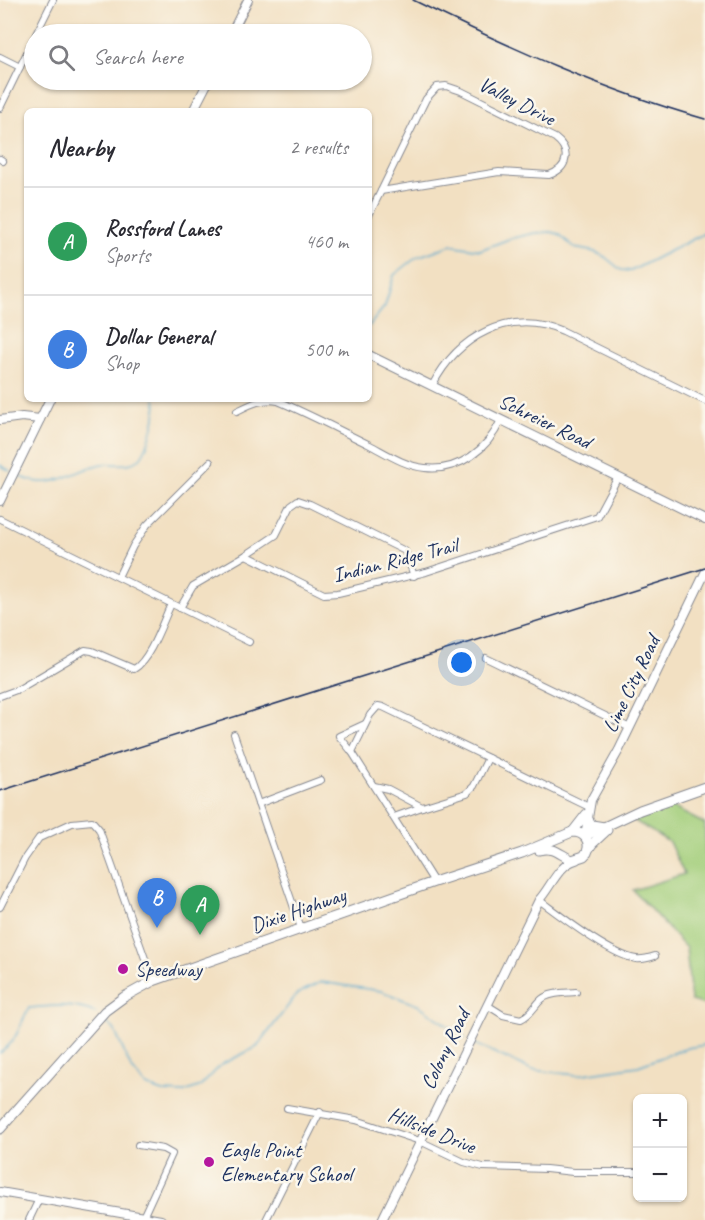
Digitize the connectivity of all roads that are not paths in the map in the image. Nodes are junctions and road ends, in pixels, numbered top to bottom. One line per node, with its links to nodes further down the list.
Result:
1 (53, 0): 3 (street)
2 (246, 1): 4 (street)
3 (41, 24)
4 (236, 24)
5 (0, 57): 7 (street)
6 (24, 59): 7 (street)
7 (20, 68): 9 (street)
8 (204, 90): 10 (street)
9 (0, 108)
10 (195, 108)
11 (381, 191): 11 (street, Valley Drive); 12 (street, Valley Drive)
12 (372, 208)
13 (372, 357): 14 (street, Schreier Road)
14 (432, 386): 15 (street); 22 (street, Schreier Road)
15 (705, 401)
16 (48, 402): 20 (street)
17 (258, 402): 19 (street)
18 (280, 402): 22 (street)
19 (237, 411)
20 (40, 418): 21 (street); 25 (street)
21 (0, 420)
22 (501, 420): 24 (street, Schreier Road)
23 (210, 462): 31 (street)
24 (618, 477): 27 (street, Schreier Road); 30 (street, Indian Ridge Trail)
25 (0, 501)
26 (0, 519): 31 (street)
27 (705, 520)
28 (246, 555): 30 (street, Indian Ridge Trail); 30 (street); 33 (street)
29 (705, 573): 38 (street, Lime City Road)
30 (414, 576)
31 (118, 577): 32 (street)
32 (171, 604): 33 (street); 36 (street)
33 (180, 608): 34 (street)
34 (249, 642)
35 (486, 658): 38 (street)
36 (0, 696)
37 (365, 724): 40 (street); 40 (street); 41 (street)
38 (628, 727): 47 (street, Lime City Road)
39 (234, 734): 45 (street)
40 (352, 752): 43 (street)
41 (488, 758): 46 (street); 47 (street)
42 (321, 780): 45 (street)
43 (374, 786): 46 (street); 49 (street)
44 (705, 787): 48 (main road)
45 (258, 804): 60 (street)
46 (422, 807): 49 (street)
47 (588, 812): 50 (main road); 51 (street, Lime City Road); 52 (street, Lime City Road)
48 (626, 816): 50 (main road); 55 (main road)
49 (394, 817): 57 (street)
50 (604, 827): 52 (main road)
51 (569, 833): 52 (main road); 53 (main road); 54 (main road, Dixie Highway)
52 (585, 836): 55 (main road)
53 (561, 852): 54 (main road, Dixie Highway); 56 (main road, Dixie Highway); 58 (street, Colony Road)
54 (522, 853): 57 (main road, Dixie Highway)
55 (587, 853): 56 (main road)
56 (576, 860): 58 (street, Colony Road)
57 (434, 882): 60 (main road, Dixie Highway)
58 (541, 898): 61 (street); 64 (street, Colony Road)
59 (0, 907): 62 (street)
60 (301, 928): 62 (main road, Dixie Highway)
61 (655, 956)
62 (153, 981): 67 (main road, Dixie Highway)
63 (576, 993): 64 (street)
64 (487, 1005): 68 (street, Colony Road)
65 (287, 1108): 66 (street, Hillside Drive)
66 (320, 1112): 68 (street, Hillside Drive); 76 (street)
67 (0, 1129)
68 (420, 1142): 70 (street, Hillside Drive); 77 (street, Colony Road)
69 (138, 1145): 73 (street)
70 (633, 1172)
71 (0, 1192): 72 (street)
72 (39, 1199): 73 (street); 74 (street)
73 (144, 1218): 75 (street)
74 (29, 1220)
75 (161, 1220)
76 (266, 1220)
77 (382, 1220)

